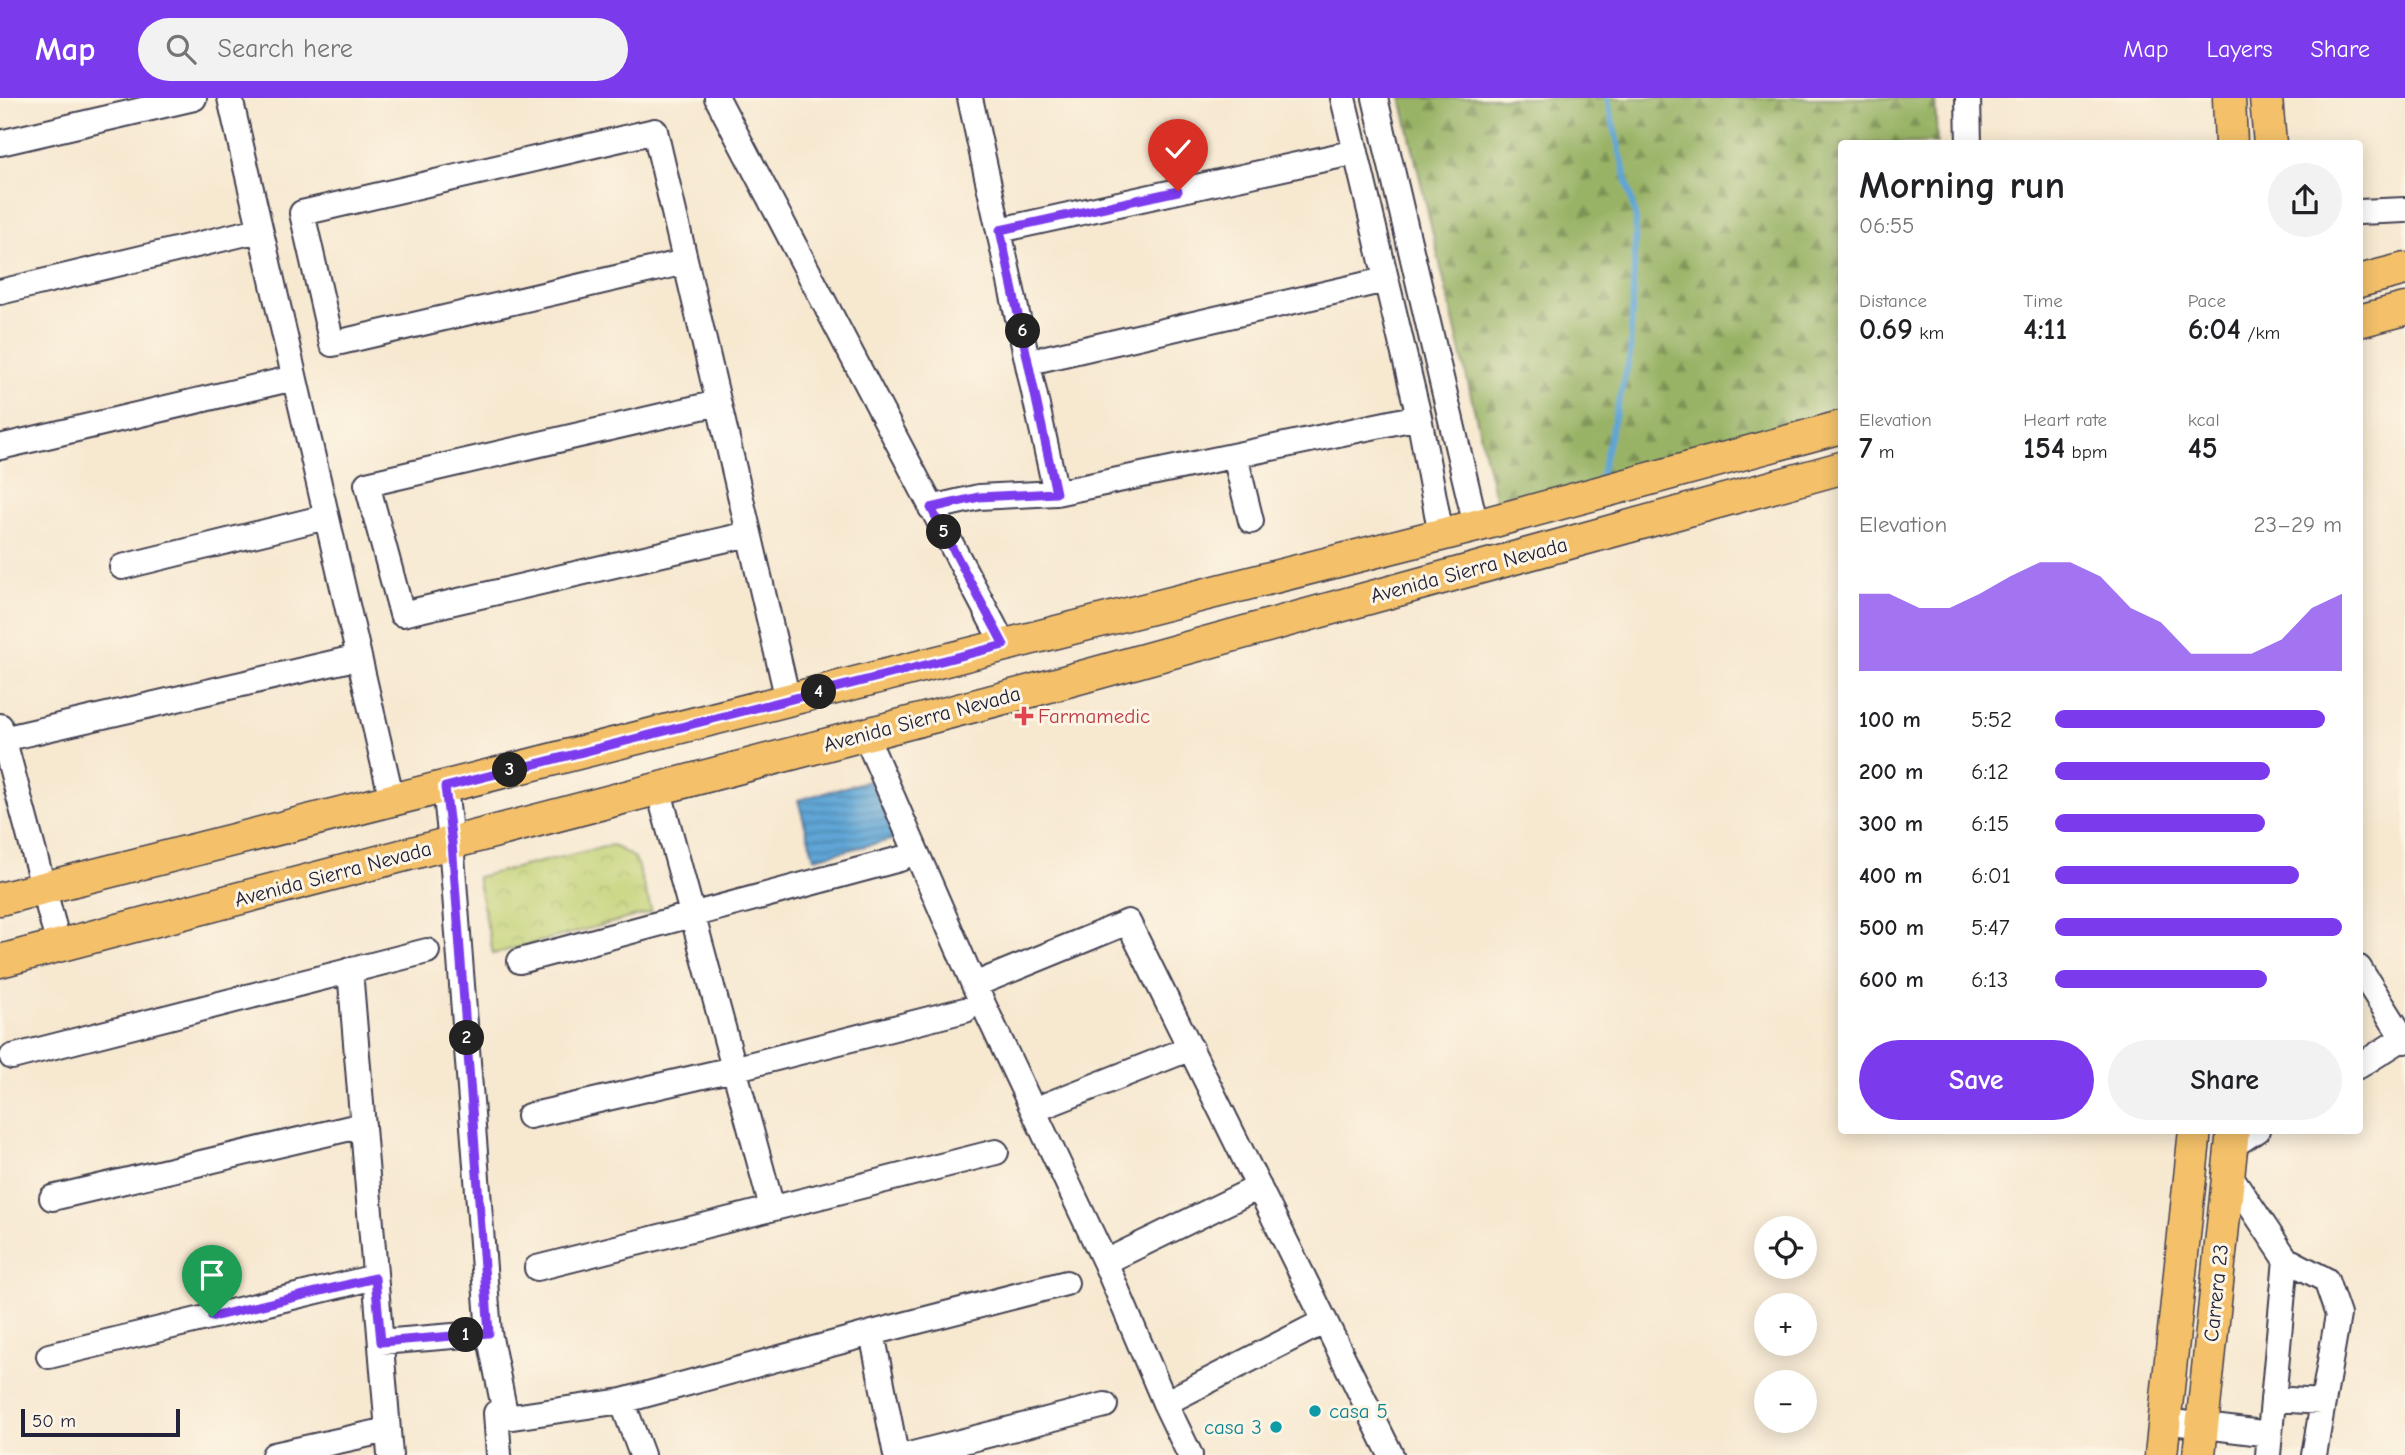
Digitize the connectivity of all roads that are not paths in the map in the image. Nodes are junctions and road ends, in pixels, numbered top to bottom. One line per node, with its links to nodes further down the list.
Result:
1 (194, 98): 13 (street)
2 (230, 98): 17 (street)
3 (717, 98): 35 (street)
4 (970, 98): 18 (street)
5 (1343, 98): 14 (street)
6 (1375, 98): 38 (street)
7 (1968, 98): 10 (street)
8 (2229, 98): 11 (main road)
9 (2266, 98): 12 (main road)
10 (1969, 140)
11 (2231, 140)
12 (2270, 140)
13 (0, 143)
14 (1356, 152): 18 (street); 21 (street)
15 (2405, 210): 16 (street)
16 (2363, 212)
17 (259, 229): 23 (street); 27 (street)
18 (1000, 230): 26 (street)
19 (685, 262): 19 (street); 28 (street)
20 (2405, 270): 22 (main road)
21 (1385, 280): 26 (street); 29 (street)
22 (2363, 280)
23 (0, 292)
24 (2405, 310): 25 (main road)
25 (2363, 319)
26 (1030, 362): 34 (street)
27 (293, 379): 31 (street); 36 (street)
28 (718, 402): 39 (street); 39 (street)
29 (1419, 417): 32 (street); 40 (street)
30 (1838, 428): 38 (main road, Avenida Sierra Nevada)
31 (0, 447)
32 (1235, 456): 34 (street); 37 (street)
33 (1838, 469): 46 (main road, Avenida Sierra Nevada)
34 (1056, 493): 35 (street)
35 (931, 508): 42 (street)
36 (326, 517): 41 (street); 43 (street)
37 (1251, 521)
38 (1476, 526): 40 (main road, Avenida Sierra Nevada)
39 (749, 534): 44 (street)
40 (1441, 535): 42 (main road, Avenida Sierra Nevada)
41 (122, 567)
42 (1004, 645): 44 (main road, Avenida Sierra Nevada)
43 (359, 657): 45 (street); 49 (street)
44 (788, 700): 47 (main road, Avenida Sierra Nevada)
45 (2, 732): 52 (street)
46 (865, 734): 48 (main road, Avenida Sierra Nevada); 61 (street)
47 (445, 787): 49 (main road, Avenida Sierra Nevada); 50 (street)
48 (658, 788): 50 (main road, Avenida Sierra Nevada); 54 (street)
49 (392, 800): 52 (main road, Avenida Sierra Nevada)
50 (452, 843): 55 (main road, Avenida Sierra Nevada); 83 (street)
51 (900, 859): 54 (street)
52 (43, 889): 53 (main road, Avenida Sierra Nevada); 55 (street)
53 (0, 900)
54 (692, 914): 58 (street); 67 (street)
55 (59, 946): 57 (main road, Avenida Sierra Nevada)
56 (427, 951): 59 (street)
57 (0, 961)
58 (520, 961)
59 (351, 970): 65 (street); 70 (street)
60 (2363, 974): 63 (street)
61 (974, 985): 64 (street); 68 (street)
62 (965, 1010): 67 (street)
63 (2404, 1038): 66 (street)
64 (1191, 1048): 68 (street); 74 (street)
65 (12, 1057)
66 (2363, 1064)
67 (733, 1069): 69 (street); 76 (street)
68 (1034, 1110): 78 (street)
69 (529, 1116)
70 (363, 1125): 75 (street); 80 (street)
71 (2195, 1134): 93 (main road, Carrera 23)
72 (2237, 1145): 77 (street); 95 (main road, Carrera 23)
73 (996, 1152): 76 (street)
74 (1259, 1187): 78 (street); 82 (street)
75 (52, 1198)
76 (772, 1208): 79 (street)
77 (2286, 1259): 87 (street); 89 (street)
78 (1105, 1262): 90 (street)
79 (537, 1268)
80 (375, 1278): 85 (street); 86 (street)
81 (1066, 1283): 84 (street)
82 (1325, 1321): 90 (street); 104 (street)
83 (489, 1333): 85 (street); 92 (street)
84 (872, 1333): 88 (street); 101 (street)
85 (381, 1342): 94 (street)
86 (49, 1356)
87 (2273, 1399): 89 (street); 96 (street)
88 (622, 1401): 92 (street); 100 (street)
89 (2322, 1402): 106 (street)
90 (1165, 1404): 103 (street)
91 (1105, 1405): 102 (street)
92 (506, 1418): 99 (street)
93 (2164, 1422): 95 (street); 105 (main road, Carrera 23)
94 (388, 1430): 97 (street); 98 (street)
95 (2200, 1440): 96 (street)
96 (2269, 1444)
97 (274, 1455)
98 (390, 1455)
99 (499, 1455)
100 (642, 1455)
101 (897, 1455)
102 (909, 1455)
103 (1190, 1455)
104 (1391, 1455)
105 (2161, 1455)
106 (2314, 1455)

